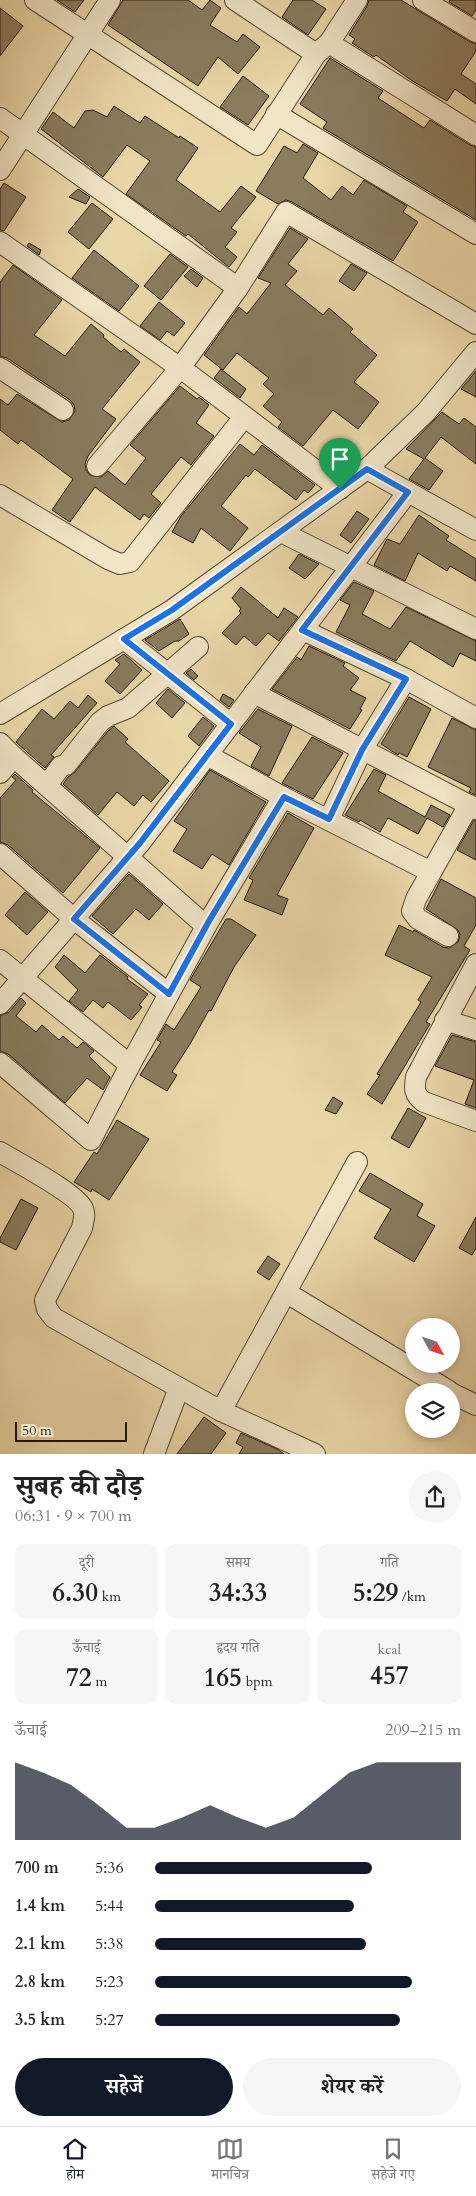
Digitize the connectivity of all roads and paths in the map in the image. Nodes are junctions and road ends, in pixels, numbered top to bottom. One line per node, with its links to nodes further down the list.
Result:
1 (35, 0): 7 (street)
2 (110, 0): 7 (street)
3 (234, 0): 8 (street)
4 (356, 0): 8 (street)
5 (423, 0): 6 (street)
6 (476, 32)
7 (87, 34): 9 (street); 11 (street)
8 (323, 49): 9 (street); 12 (street)
9 (276, 114): 14 (street)
10 (0, 118): 11 (street)
11 (22, 133): 13 (street); 16 (street)
12 (476, 135)
13 (0, 170)
14 (476, 234)
15 (0, 242): 20 (street)
16 (238, 288): 17 (street); 20 (street)
17 (476, 324)
18 (476, 352): 24 (street)
19 (0, 368): 21 (street)
20 (180, 368): 22 (street); 23 (street)
21 (63, 410)
22 (244, 417): 25 (street); 27 (street)
23 (97, 466)
24 (367, 469): 25 (street); 26 (street)
25 (340, 489): 29 (street)
26 (408, 492): 28 (street); 30 (street)
27 (0, 495)
28 (476, 530)
29 (280, 532): 30 (street); 33 (street)
30 (352, 566): 31 (street); 32 (street)
31 (476, 629)
32 (302, 630): 36 (street); 37 (street)
33 (124, 639): 35 (street); 38 (street)
34 (198, 647): 35 (street)
35 (166, 673): 40 (street); 45 (street)
36 (406, 679): 39 (street); 42 (street)
37 (254, 693): 40 (street); 42 (street)
38 (0, 714)
39 (476, 718)
40 (231, 724): 43 (street)
41 (7, 750): 44 (street); 45 (street)
42 (362, 750): 47 (street); 48 (street)
43 (207, 755): 46 (street); 50 (street)
44 (0, 773)
45 (47, 785): 50 (street)
46 (284, 797): 48 (street); 53 (street)
47 (472, 807): 51 (street)
48 (329, 819): 51 (street)
49 (0, 854): 52 (street)
50 (127, 858): 52 (street); 53 (street)
51 (431, 872): 54 (street)
52 (74, 919): 57 (street); 58 (street)
53 (206, 926): 58 (street)
54 (448, 936)
55 (0, 960): 57 (street)
56 (476, 964): 60 (street)
57 (22, 979): 59 (street); 63 (street)
58 (169, 994): 63 (street)
59 (0, 1004)
60 (446, 1020): 61 (street); 64 (street)
61 (476, 1030)
62 (0, 1063): 63 (street)
63 (130, 1065)
64 (476, 1121)
65 (0, 1152): 69 (street)
66 (357, 1162): 67 (street)
67 (286, 1293): 68 (street); 72 (street)
68 (435, 1383)
69 (179, 1388): 72 (street); 73 (street)
70 (460, 1397): 71 (street)
71 (476, 1405)
72 (221, 1411): 74 (street)
73 (154, 1454)
74 (315, 1454)

